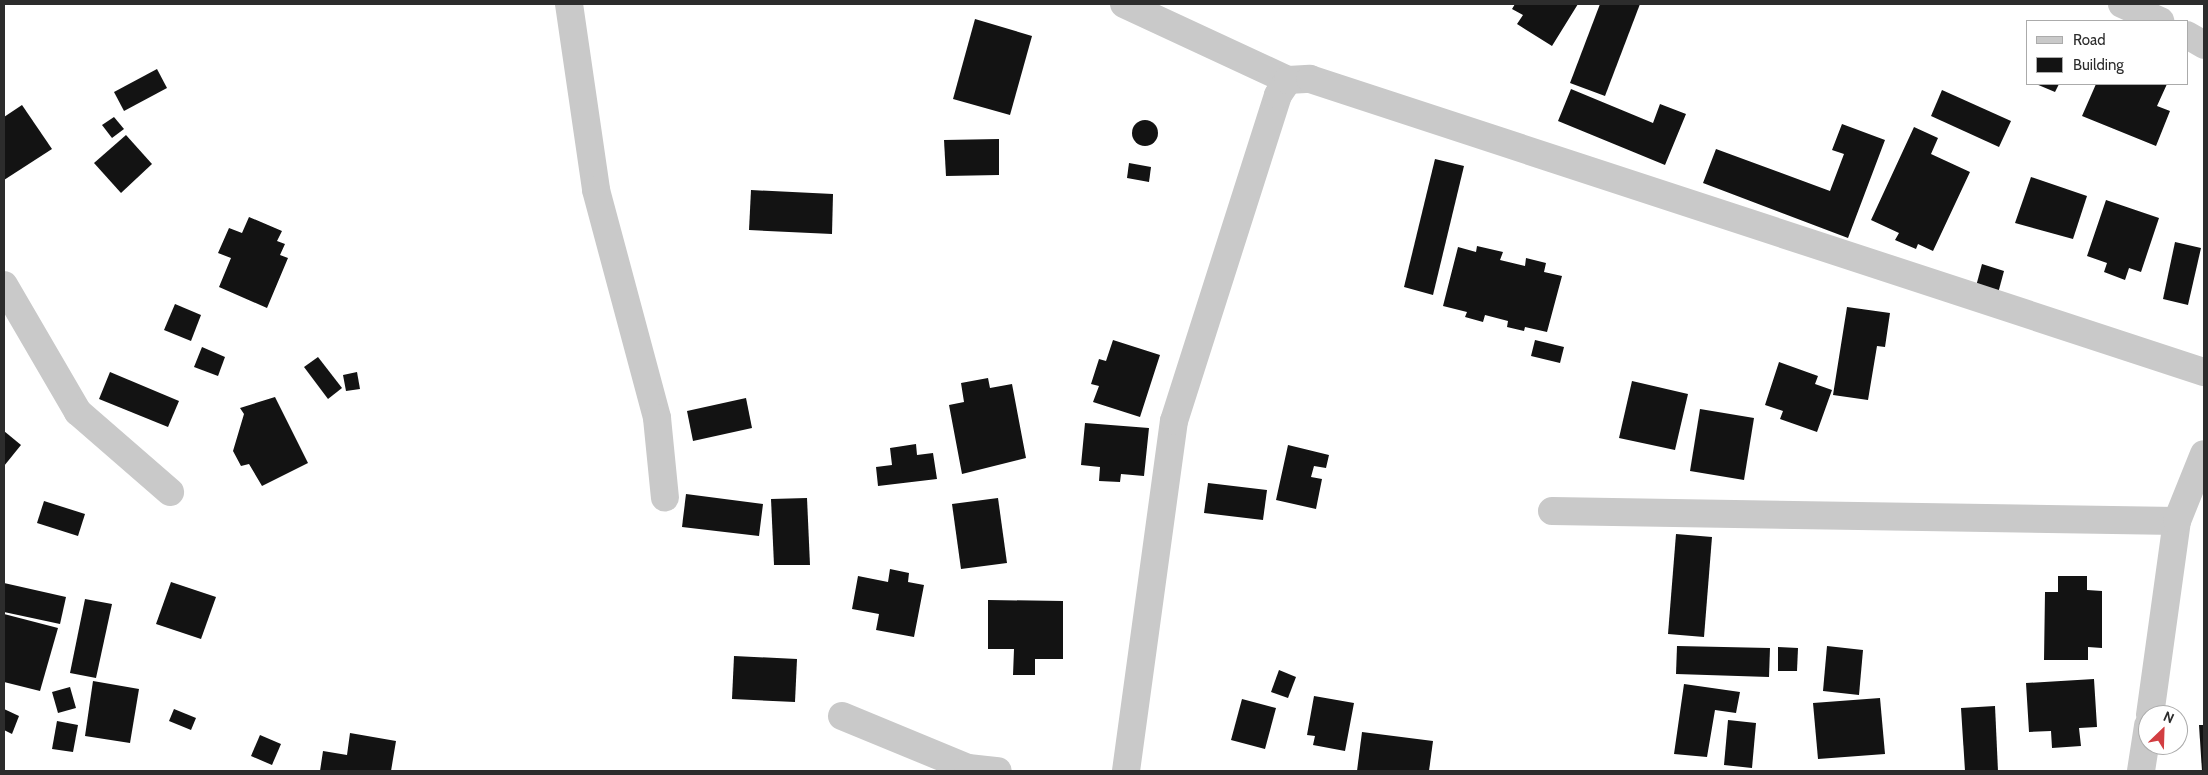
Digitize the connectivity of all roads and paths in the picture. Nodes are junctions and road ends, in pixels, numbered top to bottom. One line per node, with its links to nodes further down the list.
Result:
1 (569, 4): 12 (street)
2 (1124, 4): 7 (street)
3 (2122, 4): 4 (street)
4 (2158, 20)
5 (2188, 36): 6 (street)
6 (2204, 46)
7 (1288, 80): 9 (street); 19 (street)
8 (4, 285): 11 (street)
9 (2204, 372)
10 (2204, 454): 14 (street)
11 (170, 492)
12 (665, 498)
13 (1552, 511): 14 (street)
14 (2177, 521): 15 (street)
15 (2151, 705)
16 (842, 716): 18 (street)
17 (2144, 755): 20 (street)
18 (998, 771)
19 (1126, 771)
20 (2142, 771)

